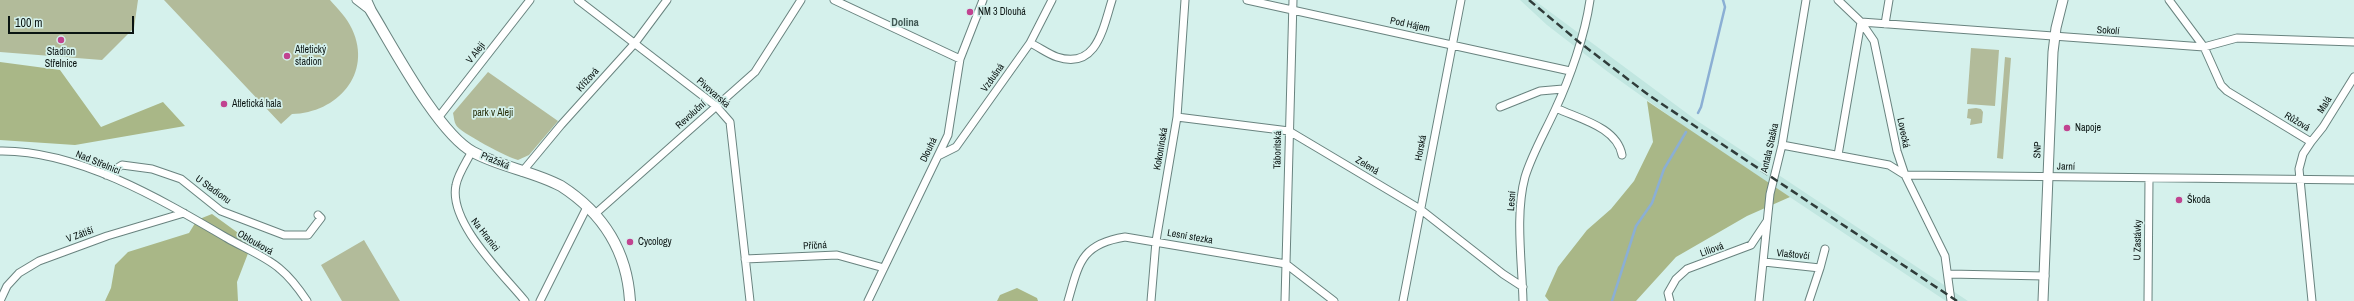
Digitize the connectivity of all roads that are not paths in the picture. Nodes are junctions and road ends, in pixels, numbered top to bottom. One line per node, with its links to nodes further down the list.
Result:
1 (356, 0): 22 (street)
2 (366, 0): 22 (main road, Pražská)
3 (530, 0): 39 (street, V Aleji)
4 (578, 0): 27 (street, Pivovarská)
5 (667, 0): 27 (street, Křížová)
6 (801, 0): 35 (street, Revoluční)
7 (834, 0): 31 (street)
8 (983, 0): 31 (street, Dlouhá)
9 (1052, 0): 28 (street, Vzdušná)
10 (1112, 0): 28 (street)
11 (1185, 0): 38 (street, Kokonínská)
12 (1246, 0): 21 (street, Pod Hájem)
13 (1293, 0): 21 (street, Táboritská)
14 (1462, 0): 29 (street, Horská)
15 (1590, 0): 32 (street, Lesní)
16 (1806, 0): 42 (street, Antala Staška)
17 (1838, 0): 23 (street, Lovecká)
18 (1889, 0): 24 (street)
19 (2063, 0): 25 (street, SNP)
20 (2169, 0): 30 (street, Růžová)
21 (1293, 9): 29 (street, Pod Hájem); 40 (street, Táboritská)
22 (371, 11): 39 (main road, Pražská)
23 (1861, 22): 24 (street, Sokolí); 46 (street); 50 (street, Lovecká)
24 (1885, 24): 25 (street, Sokolí)
25 (2055, 37): 30 (street, Sokolí); 51 (street, SNP)
26 (2354, 42): 30 (street, Sokolí)
27 (635, 43): 35 (street, Pivovarská); 48 (street, Křížová)
28 (1030, 43): 47 (street, Vzdušná)
29 (1451, 44): 32 (street, Pod Hájem); 56 (street, Horská)
30 (2204, 47): 41 (street, Růžová)
31 (960, 59): 47 (street, Dlouhá)
32 (1570, 71): 34 (street, Lesní)
33 (2354, 77): 41 (street, Malá)
34 (1563, 89): 36 (street); 37 (street, Lesní)
35 (716, 106): 58 (street, Revoluční); 63 (street, Pivovarská)
36 (1500, 107)
37 (1556, 108): 45 (street); 70 (street, Lesní)
38 (1177, 117): 40 (street, Zelená); 61 (street, Kokonínská)
39 (438, 118): 44 (main road, Pražská)
40 (1289, 131): 56 (street, Zelená); 65 (street, Táboritská)
41 (2311, 142): 53 (street, Růžová)
42 (1782, 145): 46 (street, Jarní); 60 (street, Antala Staška)
43 (0, 151): 49 (street, Nad Střelnicí)
44 (472, 151): 48 (main road, Pražská); 73 (street, Na Hranici)
45 (1622, 155)
46 (1838, 155): 50 (street, Jarní)
47 (937, 156): 66 (street, Dlouhá)
48 (522, 172): 55 (main road, Pražská)
49 (106, 175): 57 (street, Nad Střelnicí); 59 (street, U Stadionu)
50 (1905, 175): 51 (street, Jarní); 68 (street, Lovecká)
51 (2048, 177): 52 (street, Jarní); 69 (street, SNP)
52 (2149, 179): 53 (street, Jarní); 89 (street, U Zastávky)
53 (2300, 180): 54 (street, Jarní); 90 (street, Růžová)
54 (2354, 180)
55 (587, 207): 58 (main road, Pražská); 74 (street)
56 (1420, 209): 70 (street, Zelená); 82 (street, Horská)
57 (184, 213): 71 (street, V Zátiší); 72 (street, Oblouková)
58 (595, 214): 75 (main road, Pražská)
59 (318, 215)
60 (1768, 220): 64 (street, Antala Staška); 84 (street, Liliová)
61 (1156, 241): 65 (street, Lesní stezka); 78 (street, Lesní stezka); 79 (street, Kokonínská)
62 (1825, 249): 67 (street, Vlaštovčí)
63 (746, 259): 66 (street, Příčná); 76 (street, Pivovarská)
64 (1764, 262): 67 (street, Vlaštovčí); 85 (street, Antala Staška)
65 (1286, 264): 80 (street, Táboritská); 81 (street, Lesní stezka)
66 (884, 268): 77 (street, Dlouhá)
67 (1820, 268): 86 (street, Vlaštovčí)
68 (1949, 274): 69 (street); 87 (street, Lovecká)
69 (2045, 276): 88 (street, SNP)
70 (1523, 287): 83 (street, Lesní)
71 (0, 301)
72 (307, 301)
73 (525, 301)
74 (540, 301)
75 (630, 301)
76 (750, 301)
77 (868, 301)
78 (1068, 301)
79 (1151, 301)
80 (1284, 301)
81 (1334, 301)
82 (1403, 301)
83 (1523, 301)
84 (1670, 301)
85 (1759, 301)
86 (1810, 301)
87 (1951, 301)
88 (2044, 301)
89 (2148, 301)
90 (2312, 301)

